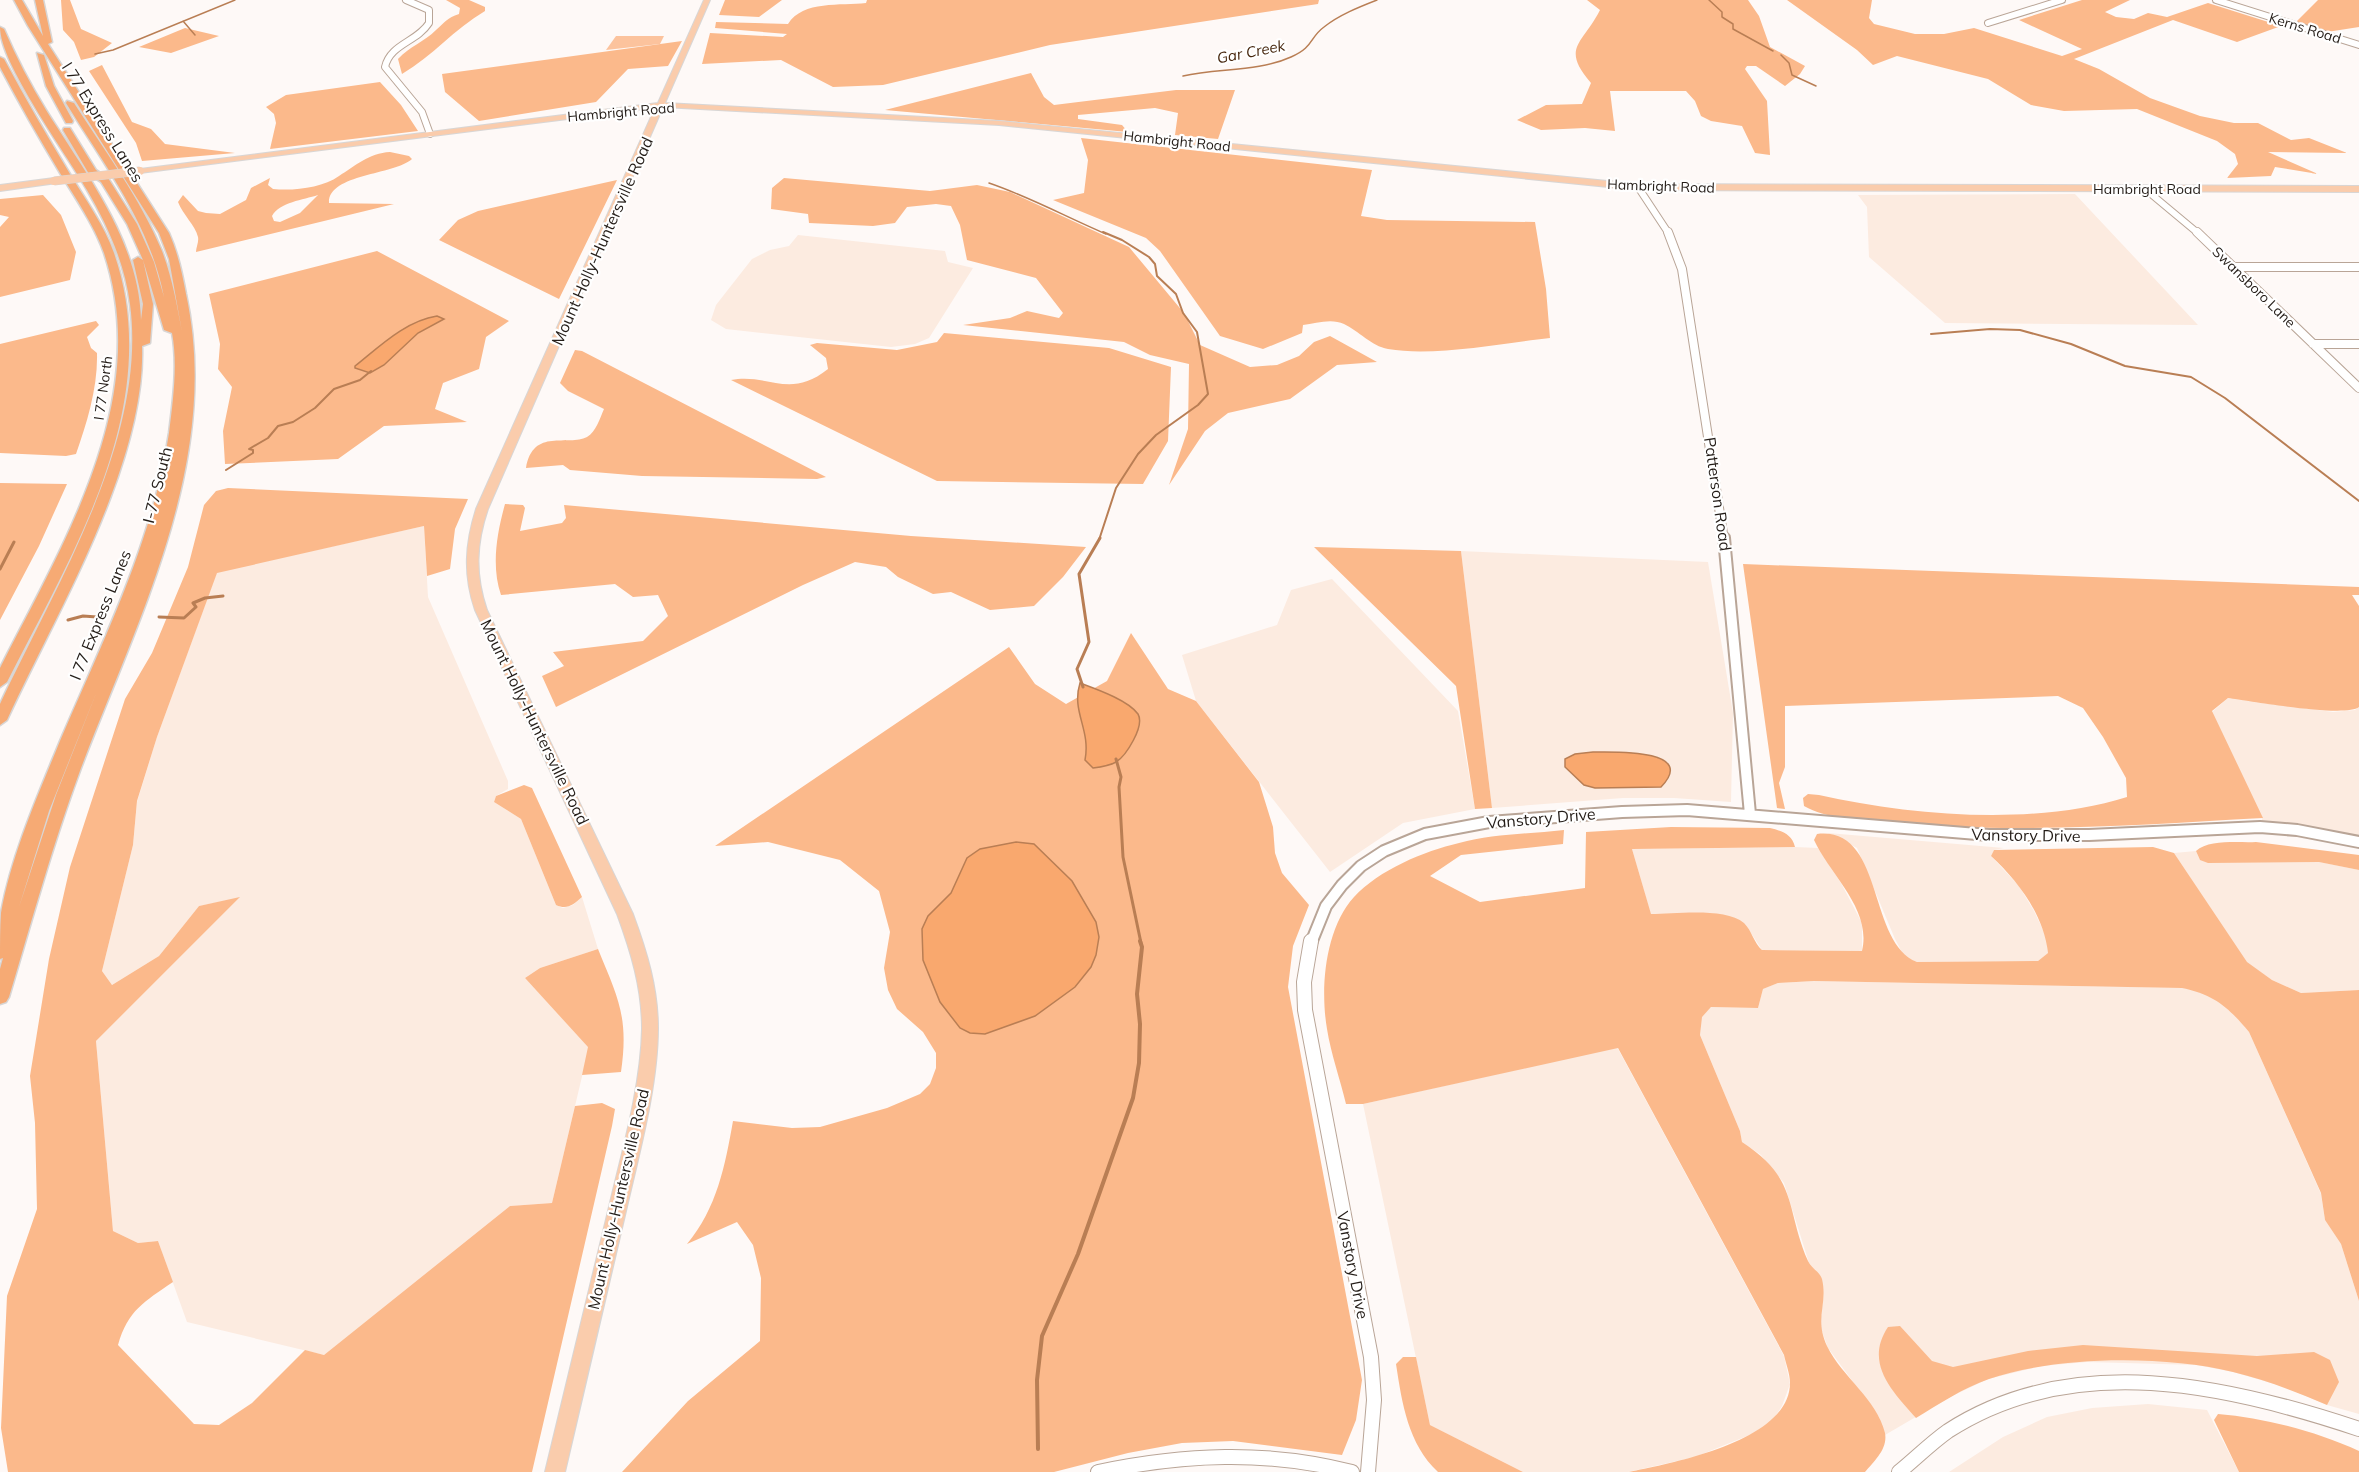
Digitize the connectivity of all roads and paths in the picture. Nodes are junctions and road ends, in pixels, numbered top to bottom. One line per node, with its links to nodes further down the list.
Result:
1 (9, 0): 11 (highway, I 77 Express Lanes)
2 (18, 0): 11 (highway, I-77 South)
3 (39, 0): 11 (highway)
4 (406, 0): 15 (street)
5 (707, 0): 14 (main road, Mount Holly-Huntersville Road)
6 (2062, 0): 8 (street)
7 (2216, 0): 10 (street, Kerns Road)
8 (1988, 23)
9 (0, 29): 13 (highway, I 77 Express Lanes)
10 (2359, 45)
11 (43, 52): 13 (highway); 13 (highway, I-77 South)
12 (0, 59): 28 (highway, I 77 North)
13 (46, 83): 16 (highway); 25 (highway, I 77 Express Lanes); 26 (highway, I 77 Express Lanes); 33 (highway, I-77 South)
14 (662, 105): 15 (main road, Hambright Road); 17 (main road, Hambright Road); 35 (main road, Mount Holly-Huntersville Road)
15 (430, 134): 16 (main road, Hambright Road, bridge)
16 (98, 176): 18 (main road, Hambright Road, bridge); 25 (highway); 26 (highway)
17 (1638, 187): 19 (main road, Hambright Road); 30 (street, Patterson Road)
18 (0, 188)
19 (2145, 189): 20 (main road, Hambright Road); 21 (street, Swansboro Lane)
20 (2359, 189)
21 (2233, 267): 22 (street); 23 (street, Swansboro Lane)
22 (2359, 267)
23 (2313, 344): 24 (street); 27 (street, Swansboro Lane)
24 (2359, 344)
25 (180, 370): 32 (highway, I 77 Express Lanes)
26 (135, 381): 29 (highway, I 77 Express Lanes)
27 (2359, 388)
28 (0, 682)
29 (0, 720)
30 (1750, 814): 31 (street, Vanstory Drive); 38 (street, Vanstory Drive)
31 (2359, 842)
32 (0, 952)
33 (0, 997)
34 (2359, 1429): 39 (street)
35 (555, 1472)
36 (1098, 1472): 37 (street)
37 (1352, 1472)
38 (1368, 1472)
39 (1899, 1472)

